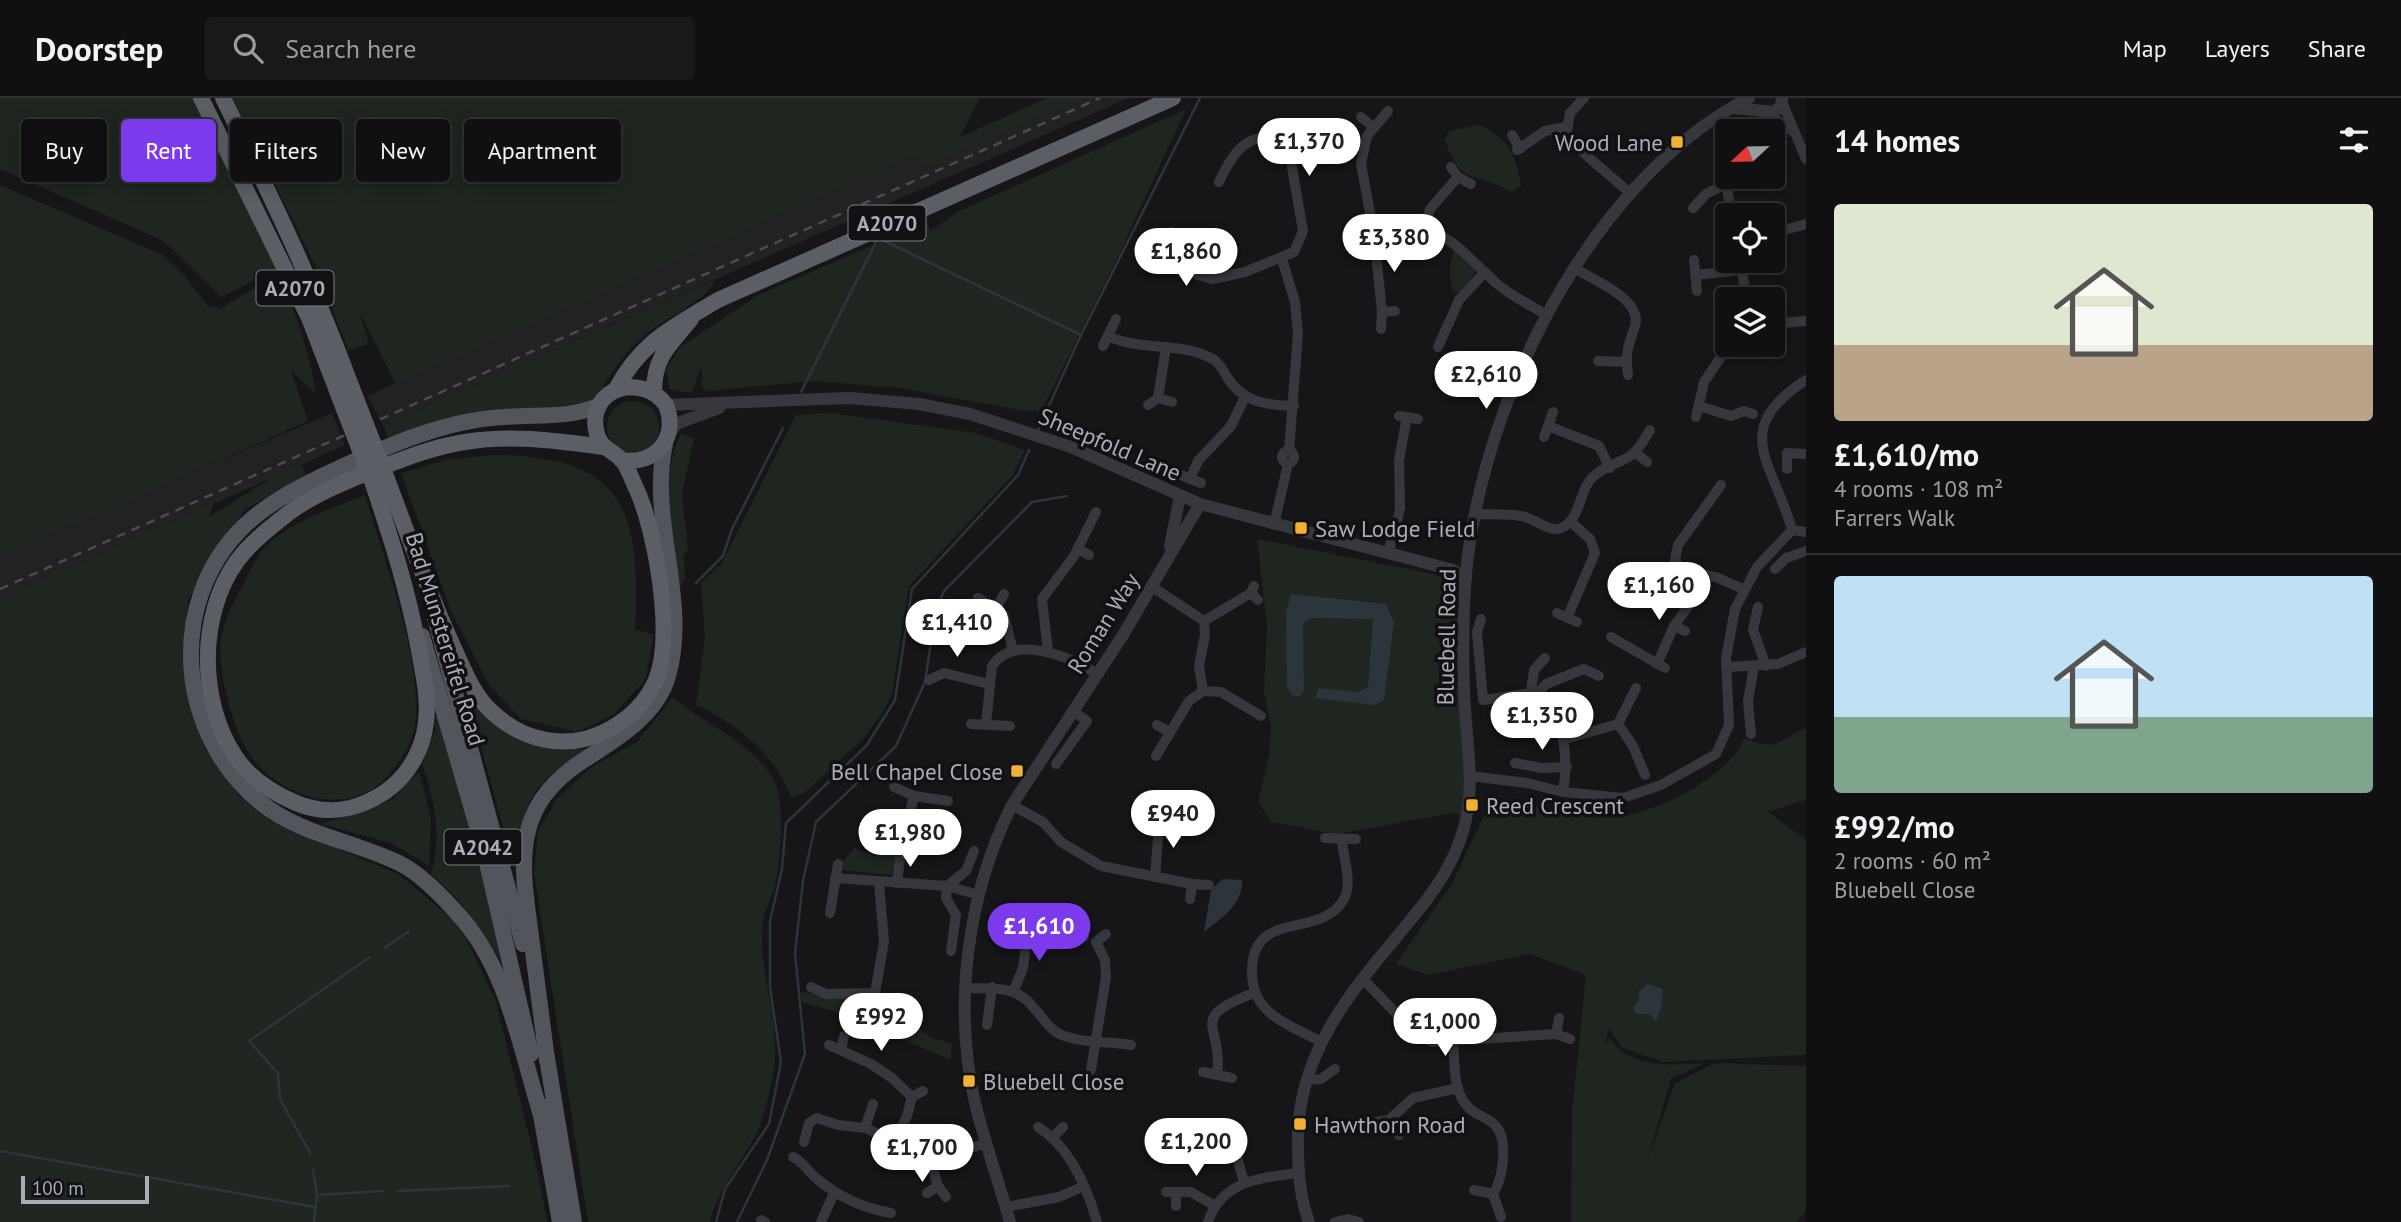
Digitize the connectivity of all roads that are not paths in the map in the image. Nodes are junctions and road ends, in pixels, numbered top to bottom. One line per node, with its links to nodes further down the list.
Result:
1 (201, 98): 55 (highway, Bad Munstereifel Road / A2070)
2 (223, 98): 55 (highway, Bad Munstereifel Road / A2070)
3 (1172, 98): 40 (highway, A2070)
4 (1749, 98): 8 (street, Bluebell Road)
5 (1758, 98): 10 (street)
6 (1578, 100): 13 (street)
7 (1782, 100): 10 (street); 14 (street)
8 (1732, 108): 10 (street); 22 (street, Bluebell Road)
9 (1388, 111): 12 (street)
10 (1765, 112): 14 (street)
11 (1361, 117): 12 (street)
12 (1372, 126): 27 (street)
13 (1566, 127): 15 (street); 22 (street)
14 (1794, 132): 16 (street)
15 (1512, 135)
16 (1806, 159)
17 (1451, 167): 18 (street)
18 (1458, 177): 20 (street); 25 (street)
19 (1219, 182): 29 (street)
20 (1471, 184)
21 (1718, 189): 23 (street)
22 (1631, 194): 33 (street, Bluebell Road)
23 (1693, 208)
24 (1806, 224): 26 (street)
25 (1424, 230): 27 (street); 35 (street)
26 (1785, 230)
27 (1374, 231): 38 (street)
28 (1171, 232): 32 (street)
29 (1282, 258): 32 (street); 65 (street)
30 (1146, 259): 32 (street)
31 (1694, 260): 36 (street)
32 (1160, 263)
33 (1574, 268): 41 (street, Bluebell Road); 52 (street)
34 (1715, 271): 36 (street)
35 (1485, 272): 41 (street); 47 (street)
36 (1695, 275): 37 (street)
37 (1697, 291)
38 (1382, 312): 39 (street); 46 (street)
39 (1395, 312)
40 (695, 314): 56 (highway, A2070); 57 (highway, A2070)
41 (1547, 315): 90 (street, Bluebell Road)
42 (1116, 319): 48 (street)
43 (1806, 321): 44 (street)
44 (1785, 323)
45 (1432, 325): 47 (street)
46 (1381, 329)
47 (1444, 329): 49 (street)
48 (1166, 347): 58 (street); 59 (street)
49 (1438, 347)
50 (1720, 357): 66 (street)
51 (1598, 361): 52 (street)
52 (1626, 362): 53 (street)
53 (1628, 375)
54 (1806, 380): 93 (street)
55 (344, 387): 84 (highway, Bad Munstereifel Road / A2070, bridge)
56 (616, 389): 57 (highway); 62 (highway)
57 (654, 392): 63 (highway)
58 (1245, 397): 65 (street); 83 (street)
59 (1158, 398): 60 (street); 64 (street)
60 (1172, 402)
61 (729, 404): 63 (street, Sheepfold Lane); 74 (street, Sheepfold Lane); 87 (street, Sheepfold Lane)
62 (599, 405): 75 (highway); 206 (main road)
63 (666, 405): 74 (highway)
64 (1148, 405)
65 (1294, 406): 92 (street)
66 (1699, 406): 68 (street); 69 (street)
67 (1553, 412): 71 (street)
68 (1753, 414)
69 (1696, 417)
70 (1418, 419): 97 (street)
71 (1548, 426): 73 (street); 80 (street)
72 (1650, 430): 76 (street)
73 (1544, 437)
74 (667, 438): 78 (highway); 195 (main road)
75 (603, 447): 78 (highway); 103 (highway)
76 (1636, 453): 79 (street); 80 (street)
77 (1806, 454): 81 (street)
78 (621, 460): 106 (highway)
79 (1647, 462)
80 (1610, 468): 91 (street)
81 (1787, 469)
82 (1178, 474): 83 (street)
83 (1190, 479): 85 (street)
84 (380, 482): 103 (highway, Bad Munstereifel Road / A2070); 106 (highway, Bad Munstereifel Road / A2070)
85 (1202, 483)
86 (1721, 485): 101 (street)
87 (1180, 496): 88 (street, Sheepfold Lane); 99 (street, Roman Way)
88 (1200, 504): 92 (street, Sheepfold Lane); 99 (street, Roman Way)
89 (1096, 512): 95 (street)
90 (1476, 514): 91 (street); 102 (street, Bluebell Road)
91 (1570, 522): 112 (street)
92 (1274, 525): 97 (street, Sheepfold Lane)
93 (1792, 530): 94 (street); 105 (street)
94 (1806, 532)
95 (1078, 549): 98 (street); 119 (street)
96 (1806, 551): 100 (street)
97 (1388, 554): 102 (street, Sheepfold Lane)
98 (1088, 555)
99 (1168, 556): 104 (street, Roman Way)
100 (1775, 569)
101 (1700, 575): 105 (street); 115 (street)
102 (1466, 578): 149 (street, Bluebell Road)
103 (407, 586): 206 (main road, Bad Munstereifel Road / A2042)
104 (1151, 586): 114 (street); 125 (street, Roman Way)
105 (1743, 589): 124 (street)
106 (427, 590): 195 (main road, Bad Munstereifel Road / A2042)
107 (1254, 593): 114 (street)
108 (1004, 594): 110 (street)
109 (978, 598): 110 (street)
110 (997, 607): 118 (street)
111 (1758, 607): 123 (street)
112 (1557, 613)
113 (1481, 618): 131 (street)
114 (1204, 621): 130 (street)
115 (1674, 626): 116 (street); 117 (street)
116 (1685, 631)
117 (1611, 637)
118 (1013, 651): 119 (street); 128 (street)
119 (1048, 651): 125 (street)
120 (1806, 652): 123 (street)
121 (1545, 659): 131 (street)
122 (1754, 666): 123 (street); 124 (street); 142 (street)
123 (1766, 666)
124 (1727, 667): 151 (street)
125 (1096, 673): 133 (street, Roman Way)
126 (1599, 676): 131 (street)
127 (929, 680): 128 (street)
128 (989, 684): 138 (street)
129 (1636, 688): 136 (street)
130 (1203, 691): 132 (street); 141 (street)
131 (1535, 692): 143 (street)
132 (1243, 705): 134 (street); 135 (street)
133 (1073, 711): 146 (street); 154 (street, Roman Way)
134 (1234, 716)
135 (1261, 716)
136 (1618, 723): 143 (street); 148 (street)
137 (971, 724): 138 (street)
138 (986, 724): 140 (street)
139 (1157, 725): 141 (street)
140 (1010, 726)
141 (1170, 732): 144 (street)
142 (1751, 734)
143 (1565, 739): 147 (street)
144 (1156, 756)
145 (1515, 763): 147 (street)
146 (1056, 764)
147 (1567, 767): 151 (street)
148 (1645, 775)
149 (1470, 776): 151 (street); 178 (street, Bluebell Road)
150 (894, 787): 152 (street)
151 (1558, 791)
152 (914, 796): 153 (street); 164 (street)
153 (948, 801)
154 (1012, 805): 161 (street); 168 (street, Roman Way)
155 (1156, 827): 161 (street)
156 (1325, 838): 158 (street)
157 (1356, 839): 158 (street)
158 (1342, 840): 183 (street)
159 (974, 851): 166 (street)
160 (838, 864): 162 (street)
161 (1155, 877): 165 (street)
162 (835, 878): 163 (street); 170 (street)
163 (879, 883): 164 (street); 176 (street)
164 (897, 883): 166 (street)
165 (1192, 884): 167 (street); 169 (street)
166 (947, 886): 168 (street); 175 (street)
167 (1209, 886)
168 (979, 895): 181 (street, Roman Way)
169 (1190, 900)
170 (830, 913)
171 (1016, 915): 172 (street)
172 (1029, 923): 174 (street); 182 (street)
173 (1106, 934): 188 (street)
174 (1084, 937)
175 (951, 951)
176 (879, 970): 177 (street); 179 (street)
177 (892, 973)
178 (1362, 978): 190 (street, Bluebell Road); 191 (street)
179 (811, 987)
180 (992, 987): 181 (street); 182 (street); 185 (street)
181 (965, 988): 217 (street, Roman Way)
182 (1014, 990): 188 (street)
183 (1254, 993): 190 (street); 199 (street)
184 (1559, 1018): 186 (street)
185 (987, 1025)
186 (1556, 1034): 189 (street); 191 (street)
187 (844, 1036): 194 (street)
188 (1094, 1039): 193 (street); 197 (street)
189 (1570, 1039)
190 (1320, 1041): 201 (street, Bluebell Road)
191 (1453, 1043): 202 (street)
192 (830, 1045): 194 (street)
193 (1131, 1045)
194 (841, 1050): 204 (street)
195 (547, 1060): 235 (main road, Bad Munstereifel Road / A2042)
196 (1335, 1069): 201 (street)
197 (1091, 1070)
198 (1203, 1072): 199 (street)
199 (1217, 1075): 200 (street)
200 (1232, 1078)
201 (1306, 1080): 220 (street, Bluebell Road)
202 (1458, 1088): 207 (street); 227 (street)
203 (923, 1091): 204 (street)
204 (912, 1097): 215 (street)
205 (873, 1104): 212 (street)
206 (540, 1112): 234 (main road, Bad Munstereifel Road / A2042)
207 (1389, 1120): 209 (street); 213 (street)
208 (1169, 1123): 221 (street)
209 (1370, 1123)
210 (1038, 1127): 214 (street)
211 (1063, 1127): 214 (street)
212 (865, 1128): 215 (street); 216 (street)
213 (1399, 1135)
214 (1053, 1137): 223 (street)
215 (895, 1140): 218 (street)
216 (804, 1142)
217 (987, 1143): 218 (street); 231 (street, Roman Way)
218 (929, 1156): 222 (street)
219 (793, 1157): 225 (street)
220 (1298, 1172): 221 (street); 240 (street, Bluebell Road)
221 (1244, 1182): 230 (street)
222 (938, 1186): 226 (street); 228 (street)
223 (1084, 1186): 231 (street); 238 (street)
224 (1474, 1189): 227 (street)
225 (834, 1193): 232 (street); 236 (street)
226 (927, 1193)
227 (1493, 1194): 233 (street)
228 (946, 1197)
229 (1176, 1206): 230 (street)
230 (1215, 1206): 239 (street)
231 (1006, 1207): 237 (street, Roman Way)
232 (891, 1213)
233 (1501, 1217)
234 (560, 1222)
235 (575, 1222)
236 (821, 1222)
237 (1010, 1222)
238 (1097, 1222)
239 (1208, 1222)
240 (1309, 1222)
241 (1335, 1222): 242 (street)
242 (1359, 1222)

